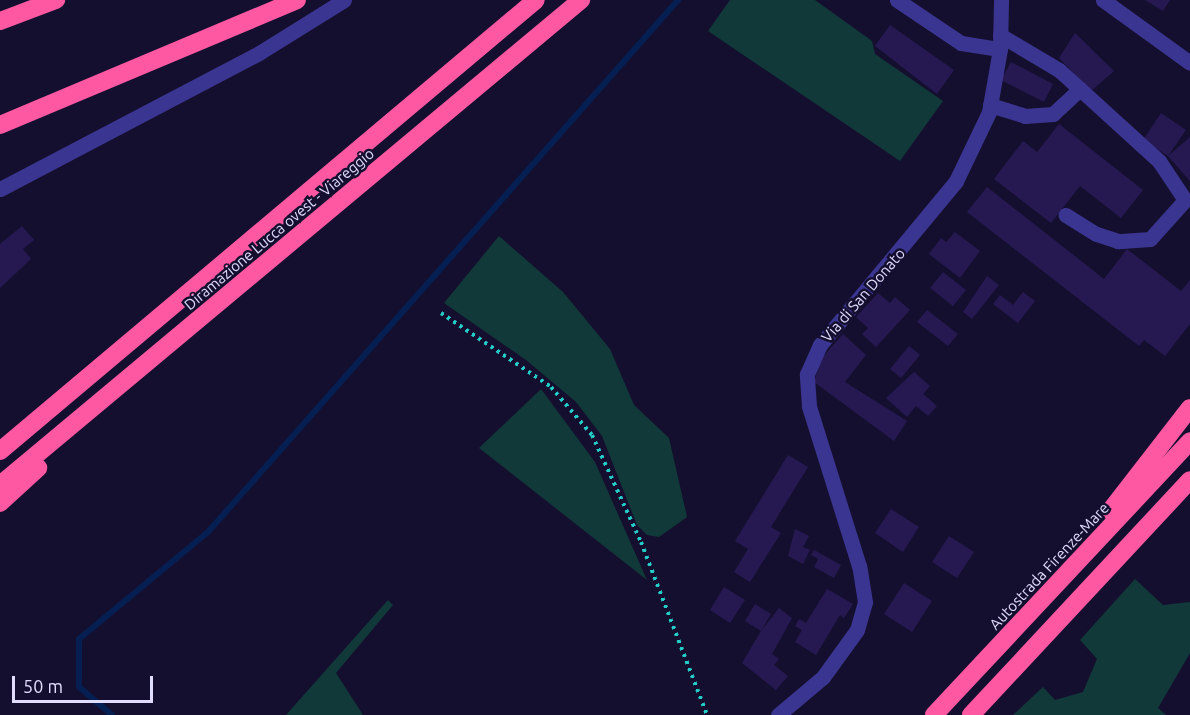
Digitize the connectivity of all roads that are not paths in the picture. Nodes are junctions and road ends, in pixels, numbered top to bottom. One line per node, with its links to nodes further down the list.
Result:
1 (56, 0): 9 (highway)
2 (297, 0): 14 (highway)
3 (344, 0): 15 (street)
4 (536, 0): 20 (highway, Diramazione Lucca ovest - Viareggio)
5 (581, 0): 17 (highway, Diramazione Lucca ovest - Viareggio)
6 (897, 0): 10 (street)
7 (1000, 0): 10 (street, Via di San Donato)
8 (1103, 0): 11 (street)
9 (0, 21)
10 (1000, 42): 12 (street); 13 (street, Via di San Donato)
11 (1190, 63)
12 (1080, 89): 13 (street); 16 (street)
13 (990, 105): 25 (street, Via di San Donato)
14 (0, 125)
15 (0, 189)
16 (1066, 215)
17 (195, 322): 22 (highway, Diramazione Lucca ovest - Viareggio); 23 (highway)
18 (1190, 408): 24 (highway)
19 (1190, 441): 24 (highway, Autostrada Firenze-Mare)
20 (0, 451)
21 (1190, 480): 27 (highway)
22 (0, 485)
23 (0, 503)
24 (1033, 610): 26 (highway, Autostrada Firenze-Mare)
25 (778, 715)
26 (934, 715)
27 (970, 715)

